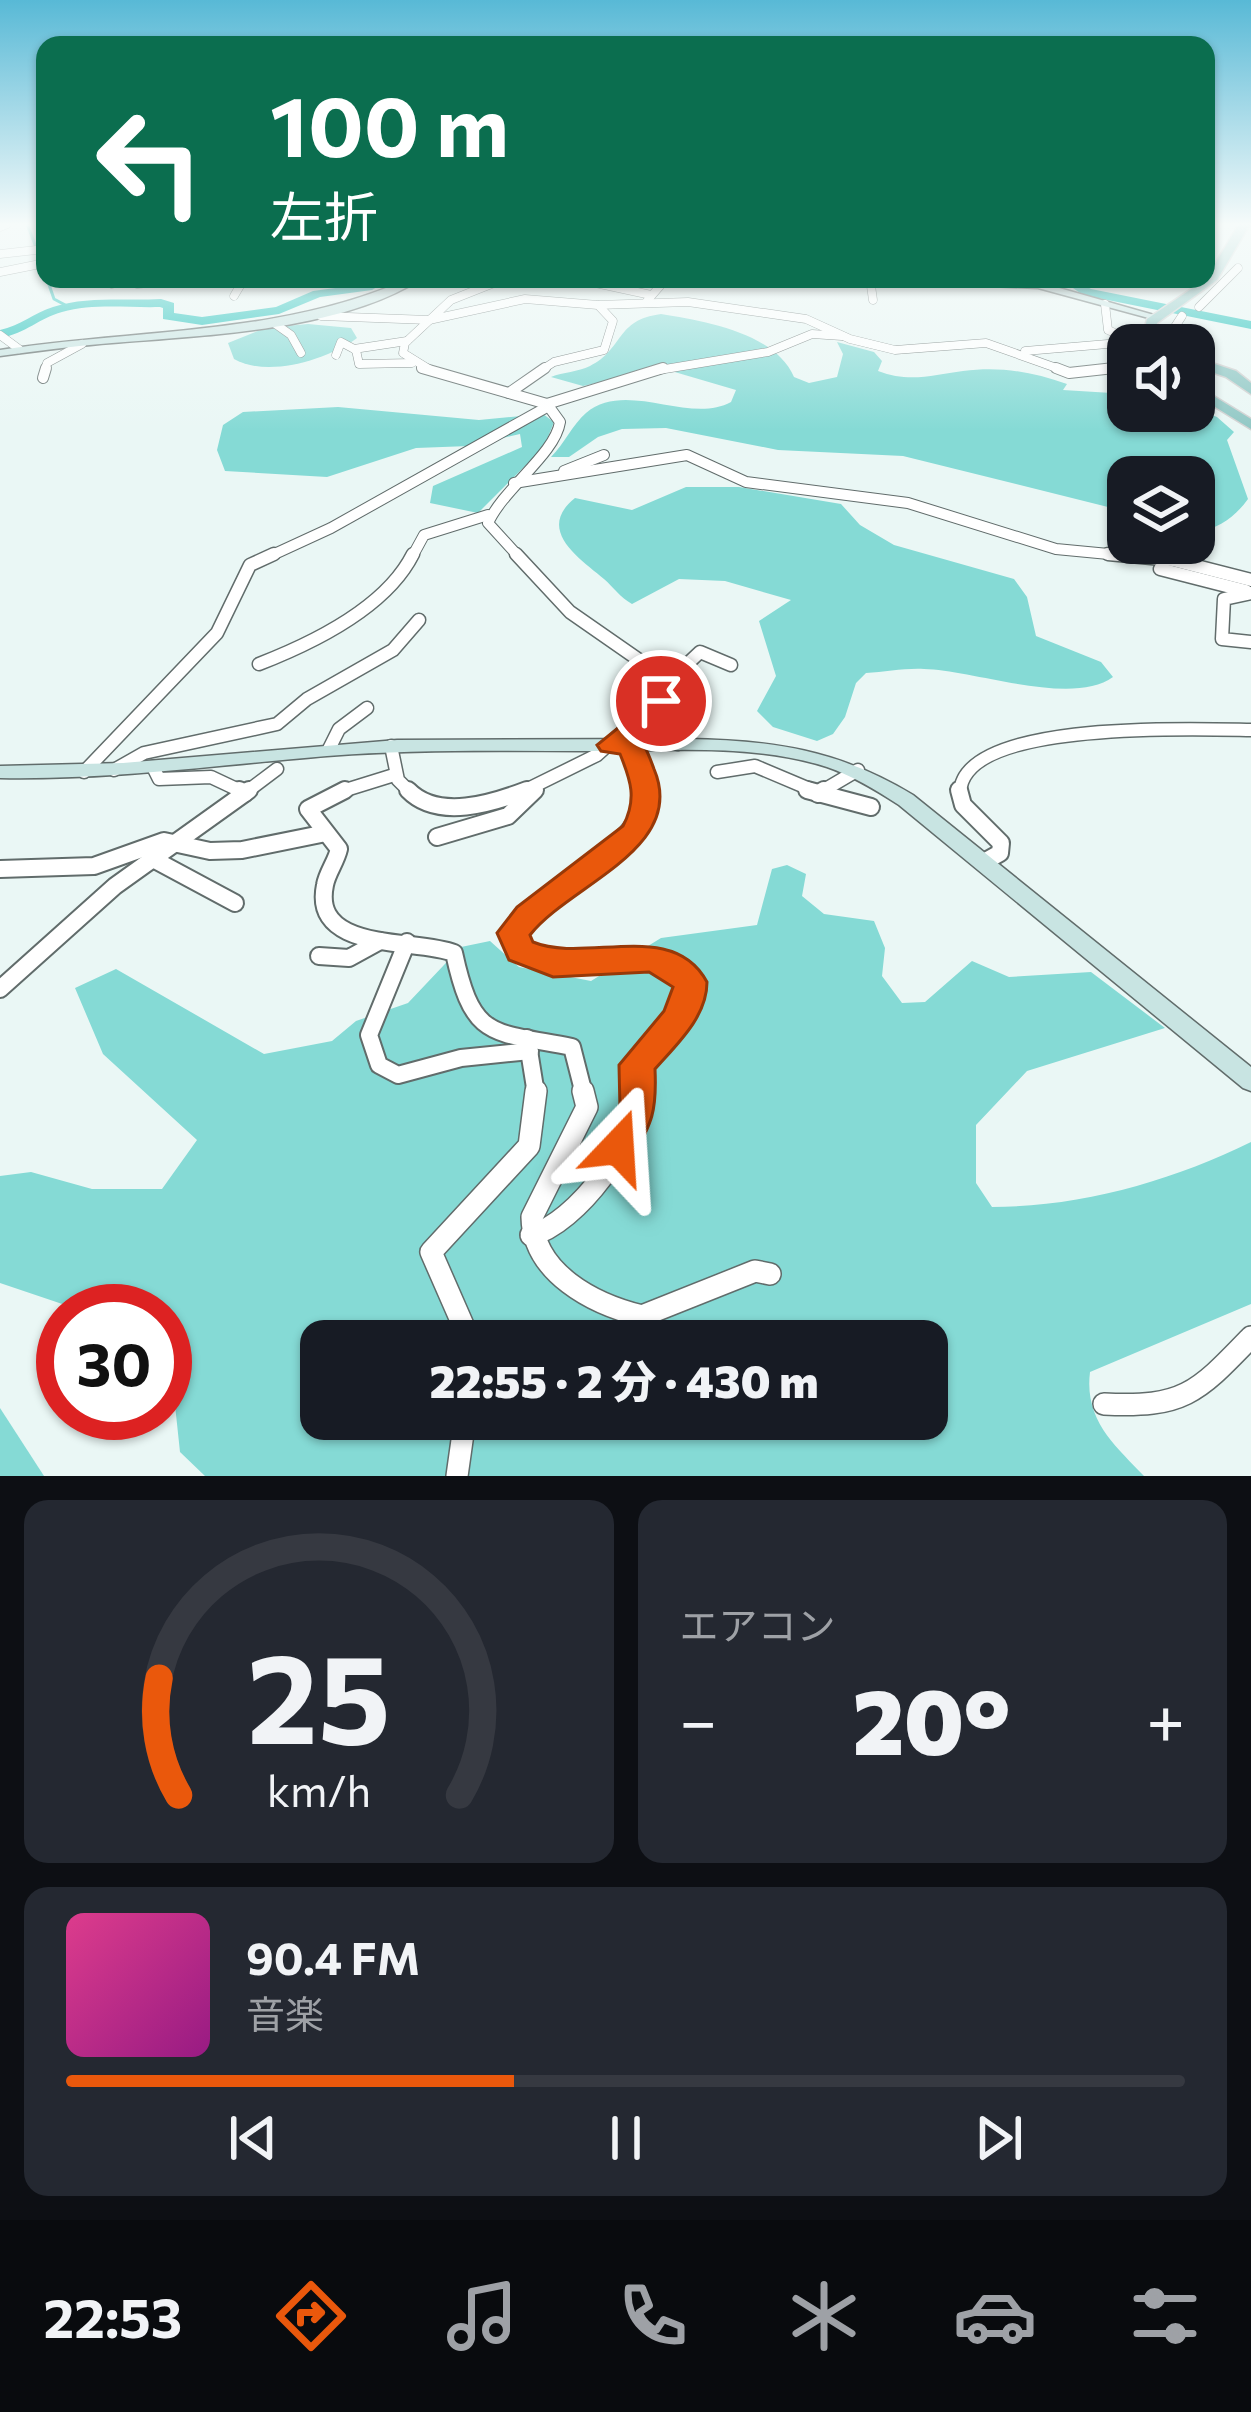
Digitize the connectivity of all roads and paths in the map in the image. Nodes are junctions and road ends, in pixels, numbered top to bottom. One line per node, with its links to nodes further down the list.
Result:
1 (237, 293): 10 (street)
2 (385, 293): 19 (street)
3 (469, 293): 18 (street)
4 (623, 293): 11 (street)
5 (654, 293): 11 (street)
6 (873, 293): 12 (street)
7 (1063, 293): 13 (street)
8 (1193, 293): 17 (main road)
9 (1210, 293): 15 (street)
10 (235, 296)
11 (649, 298): 14 (street); 24 (street)
12 (874, 300)
13 (1105, 304): 17 (street); 20 (street)
14 (598, 305): 18 (street); 41 (street)
15 (1199, 307)
16 (1182, 316): 22 (street)
17 (1156, 317): 21 (main road)
18 (429, 320): 19 (street); 25 (street)
19 (268, 322): 26 (street); 33 (street)
20 (1107, 324)
21 (1151, 324)
22 (1177, 324)
23 (0, 335): 29 (street)
24 (845, 336): 27 (street); 43 (street)
25 (406, 341): 30 (street); 35 (street)
26 (82, 344): 29 (street); 39 (street)
27 (877, 346): 31 (street); 36 (street)
28 (1107, 347): 31 (street)
29 (19, 349): 32 (street)
30 (354, 349): 34 (street); 35 (street)
31 (1014, 350): 38 (street)
32 (0, 352)
33 (301, 353)
34 (336, 355)
35 (412, 363): 41 (street)
36 (887, 364)
37 (1215, 368): 40 (main road)
38 (1107, 369)
39 (43, 378)
40 (1251, 391)
41 (509, 393): 43 (street)
42 (1215, 402): 44 (main road)
43 (547, 406): 47 (street); 68 (street)
44 (1251, 425)
45 (604, 455): 46 (street)
46 (552, 480): 47 (street); 50 (street)
47 (514, 483): 48 (street)
48 (488, 515): 54 (street); 56 (street)
49 (1160, 569): 51 (street)
50 (1251, 580)
51 (1251, 592): 53 (street)
52 (419, 620): 65 (street)
53 (1251, 642)
54 (260, 664)
55 (731, 665): 56 (street)
56 (668, 692): 59 (street); 60 (street)
57 (368, 708): 62 (street)
58 (1251, 730): 79 (street)
59 (678, 744): 60 (street); 66 (street)
60 (621, 745): 61 (street); 71 (street); 88 (street)
61 (391, 746): 62 (street); 70 (street)
62 (329, 749): 63 (street)
63 (153, 766): 65 (street); 72 (street)
64 (277, 769): 72 (street)
65 (114, 770): 68 (street)
66 (858, 770): 73 (street); 79 (street)
67 (0, 772): 68 (street)
68 (84, 772)
69 (717, 772): 73 (street)
70 (394, 775): 71 (street); 75 (street)
71 (536, 788): 76 (street)
72 (244, 793): 77 (street)
73 (818, 794): 74 (street)
74 (871, 808)
75 (326, 833): 77 (street); 82 (street)
76 (437, 837)
77 (179, 840): 78 (street); 80 (street)
78 (153, 859): 81 (street); 85 (street)
79 (984, 862): 87 (street)
80 (0, 869)
81 (235, 903)
82 (380, 941): 83 (street); 84 (street)
83 (407, 942): 86 (street); 86 (street)
84 (319, 956)
85 (0, 988)
86 (529, 1044): 88 (street); 90 (street)
87 (1251, 1081)
88 (531, 1235): 89 (street)
89 (770, 1274)
90 (461, 1320)
91 (1251, 1337): 92 (street)
92 (1104, 1404)
93 (463, 1440): 94 (street)
94 (457, 1476)

